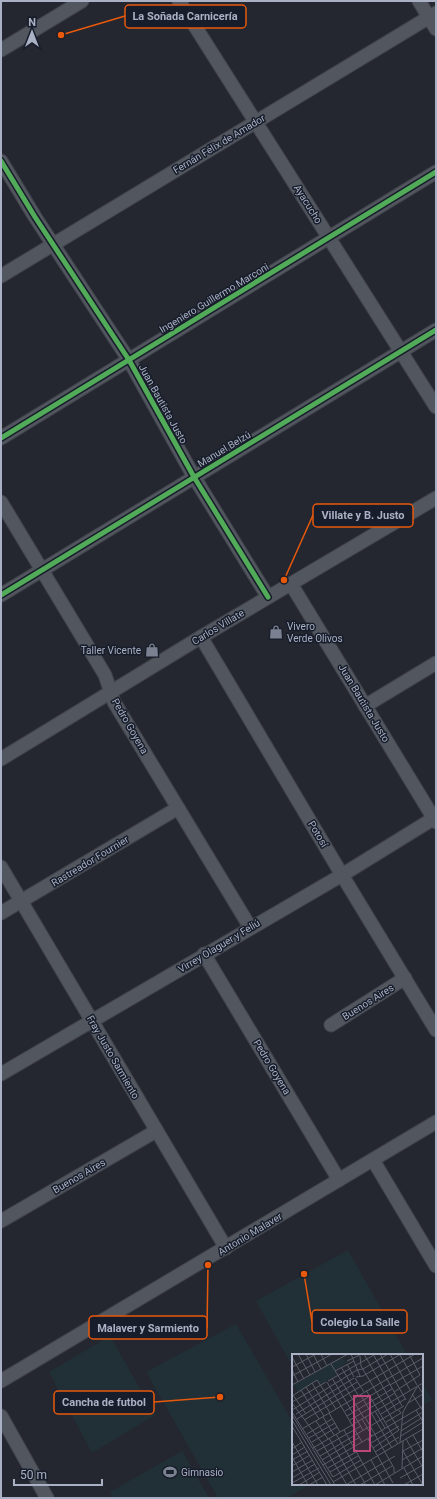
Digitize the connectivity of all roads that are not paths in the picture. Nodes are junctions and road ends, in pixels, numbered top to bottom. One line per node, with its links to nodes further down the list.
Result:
1 (82, 1): 6 (street)
2 (179, 1): 7 (street, Ayacucho)
3 (419, 1): 4 (street)
4 (432, 15): 5 (street); 7 (street, Fernán Félix de Amador)
5 (436, 29)
6 (1, 50)
7 (256, 122): 10 (street, Ayacucho); 11 (street, Fernán Félix de Amador)
8 (1, 161): 11 (street, Juan Bautista Justo)
9 (436, 172): 10 (street, Ingeniero Guillermo Marconi)
10 (329, 238): 14 (street, Ayacucho); 15 (street, Ingeniero Guillermo Marconi)
11 (54, 245): 12 (street, Fernán Félix de Amador); 15 (street, Juan Bautista Justo)
12 (1, 276)
13 (436, 330): 14 (street, Manuel Belzú)
14 (401, 352): 16 (street, Ayacucho); 18 (street, Manuel Belzú)
15 (129, 360): 17 (street, Ingeniero Guillermo Marconi); 18 (street, Juan Bautista Justo)
16 (436, 407)
17 (1, 438)
18 (194, 477): 21 (street, Manuel Belzú); 24 (street, Juan Bautista Justo)
19 (436, 498): 22 (street, Carlos Villate)
20 (1, 502): 21 (street, Pedro Goyena)
21 (42, 570): 23 (street, Manuel Belzú); 27 (street, Pedro Goyena)
22 (291, 584): 24 (street, Carlos Villate); 28 (street, Juan Bautista Justo)
23 (1, 595)
24 (268, 597): 25 (street, Carlos Villate)
25 (201, 637): 27 (street, Carlos Villate); 33 (street, Potosí)
26 (436, 663): 28 (street)
27 (111, 692): 29 (street, Carlos Villate); 30 (street, Pedro Goyena)
28 (365, 706): 31 (street, Juan Bautista Justo)
29 (1, 759)
30 (178, 808): 34 (street, Rastreador Fournier); 36 (street, Pedro Goyena)
31 (435, 819): 33 (street, Virrey Olaguer y Feliú)
32 (1, 867): 34 (street, Fray Justo Sarmiento)
33 (342, 874): 36 (street, Virrey Olaguer y Feliú); 38 (street, Potosí)
34 (21, 901): 35 (street, Rastreador Fournier); 39 (street, Fray Justo Sarmiento)
35 (1, 913)
36 (250, 927): 37 (street, Virrey Olaguer y Feliú)
37 (204, 954): 39 (street, Virrey Olaguer y Feliú); 46 (street, Pedro Goyena)
38 (405, 978): 40 (street, Buenos Aires); 41 (street, Potosí)
39 (92, 1021): 42 (street, Virrey Olaguer y Feliú); 44 (street, Fray Justo Sarmiento)
40 (331, 1025)
41 (436, 1030)
42 (1, 1074)
43 (436, 1122): 45 (street, Antonio Malaver)
44 (156, 1131): 47 (street, Buenos Aires); 48 (street, Fray Justo Sarmiento)
45 (373, 1160): 46 (street, Antonio Malaver); 49 (street)
46 (339, 1180): 48 (street, Antonio Malaver)
47 (1, 1221)
48 (226, 1248): 50 (street, Antonio Malaver)
49 (436, 1266)
50 (1, 1381)
51 (1, 1416): 52 (street)
52 (47, 1498)

